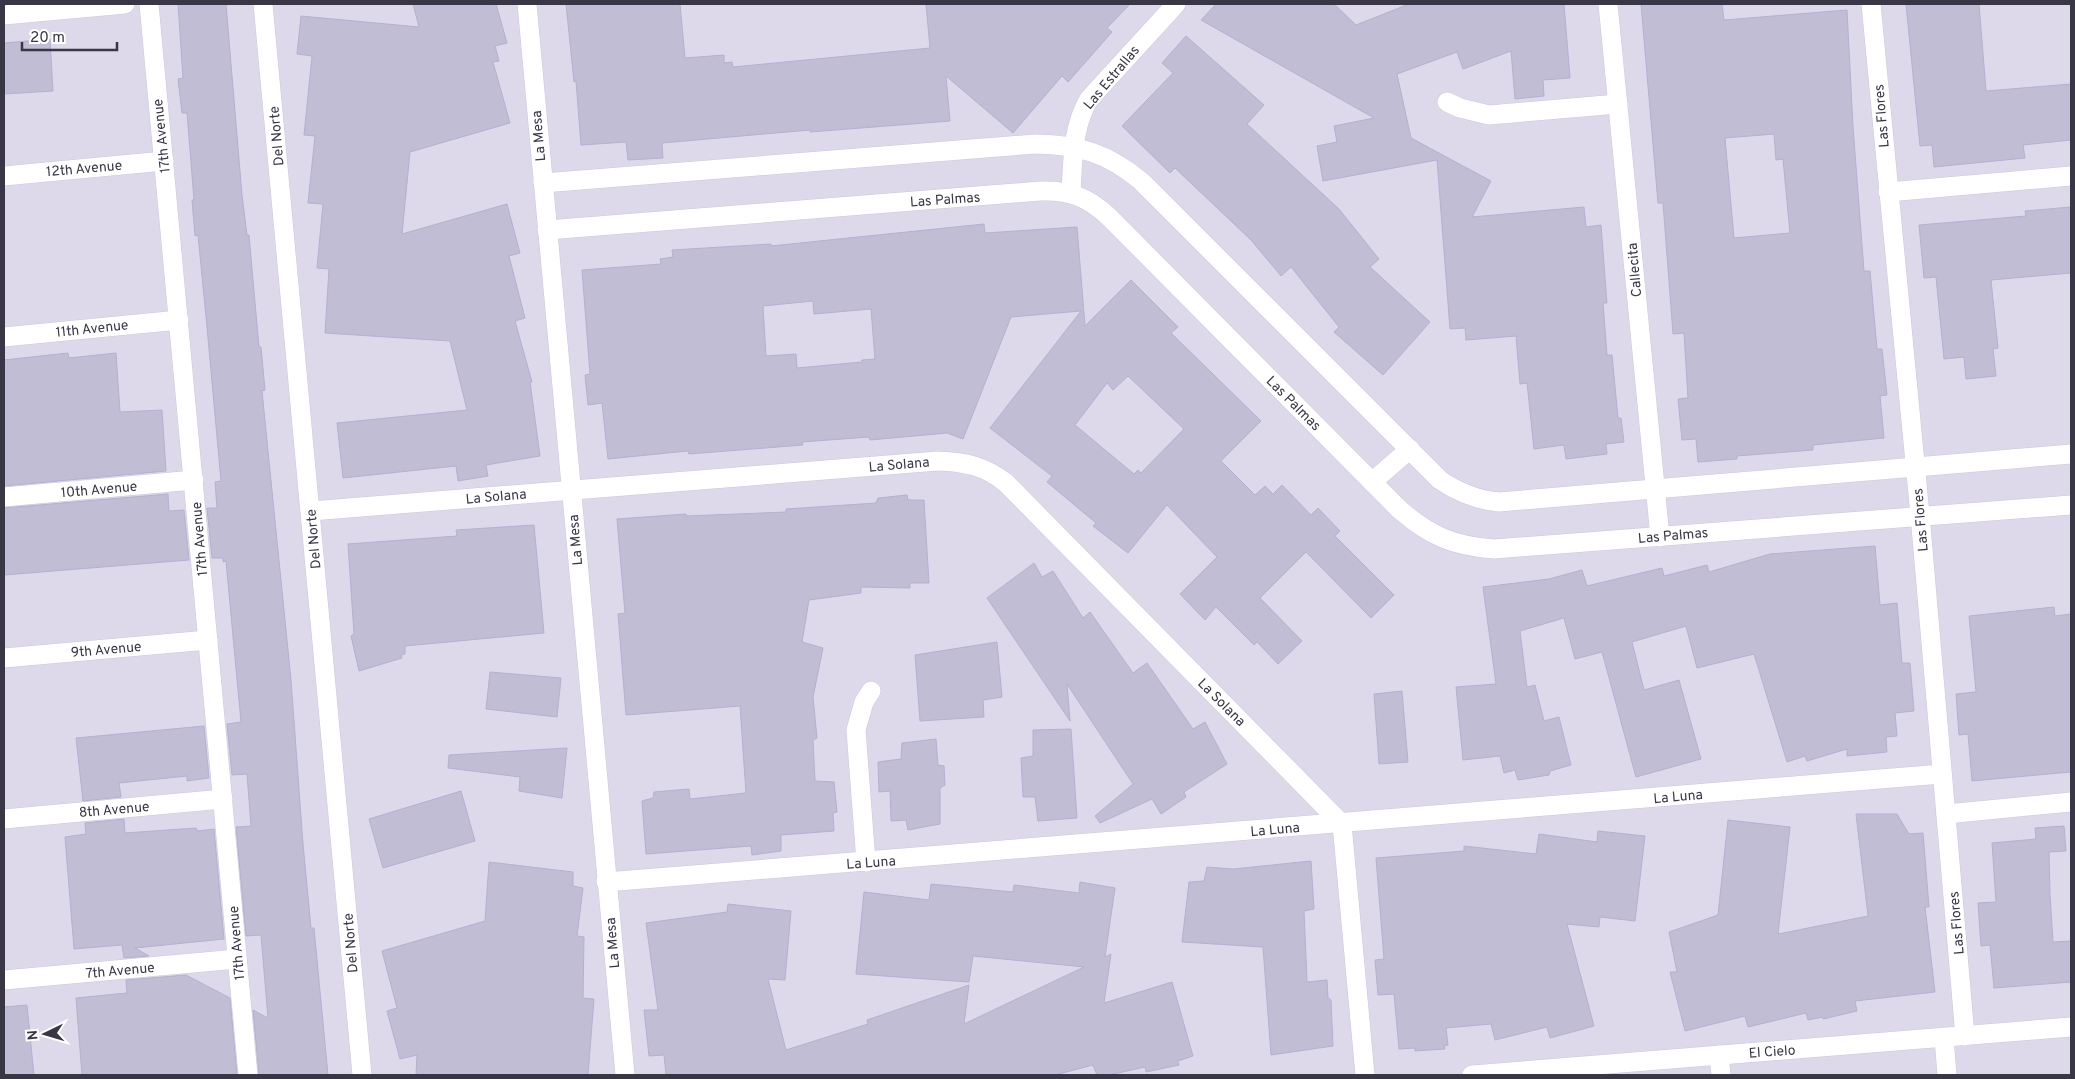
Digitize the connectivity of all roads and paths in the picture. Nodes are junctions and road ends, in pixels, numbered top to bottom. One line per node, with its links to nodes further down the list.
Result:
1 (125, 4): 8 (lane)
2 (149, 4): 12 (lane, 17th Avenue)
3 (263, 4): 30 (lane, Del Norte)
4 (526, 4): 15 (lane, La Mesa)
5 (1176, 4): 11 (lane, Las Estrallas)
6 (1608, 4): 10 (lane, Callecita)
7 (1871, 4): 17 (lane, Las Flores)
8 (4, 15)
9 (1447, 102): 10 (lane)
10 (1618, 104): 26 (lane, Callecita)
11 (1073, 146): 15 (lane); 16 (lane, Las Estrallas); 21 (lane)
12 (164, 161): 13 (lane, 12th Avenue); 19 (lane, 17th Avenue)
13 (4, 176)
14 (2071, 176): 17 (lane)
15 (543, 183): 18 (lane, La Mesa)
16 (1071, 192): 18 (lane, Las Palmas); 25 (lane, Las Palmas)
17 (1888, 192): 23 (lane, Las Flores)
18 (547, 230): 27 (lane, La Mesa)
19 (179, 320): 20 (lane, 11th Avenue); 24 (lane, 17th Avenue)
20 (4, 337)
21 (1410, 449): 25 (lane); 26 (lane)
22 (2071, 454): 23 (lane)
23 (1915, 468): 26 (lane); 31 (lane, Las Flores)
24 (194, 480): 28 (lane, 10th Avenue); 33 (lane, 17th Avenue)
25 (1372, 482): 32 (lane, Las Palmas)
26 (1655, 489): 32 (lane, Callecita)
27 (571, 491): 30 (lane, La Solana); 41 (lane, La Solana); 43 (lane, La Mesa)
28 (4, 497)
29 (2071, 505): 31 (lane, Las Palmas)
30 (311, 511): 52 (lane, Del Norte)
31 (1920, 515): 32 (lane, Las Palmas); 36 (lane, Las Flores)
32 (1660, 537)
33 (208, 640): 34 (lane, 9th Avenue); 37 (lane, 17th Avenue)
34 (4, 658)
35 (871, 691): 42 (lane)
36 (1942, 774): 39 (lane, Las Flores); 41 (lane, La Luna)
37 (224, 799): 40 (lane, 8th Avenue); 44 (lane, 17th Avenue)
38 (2071, 802): 39 (lane)
39 (1946, 814): 47 (lane, Las Flores)
40 (4, 819)
41 (1342, 824): 42 (lane, La Luna); 54 (lane)
42 (866, 862): 43 (lane, La Luna)
43 (606, 882): 53 (lane, La Mesa)
44 (237, 959): 45 (lane, 7th Avenue); 51 (lane, 17th Avenue)
45 (4, 980)
46 (2071, 1027): 47 (lane, El Cielo)
47 (1965, 1036): 48 (lane, El Cielo)
48 (1944, 1038): 49 (lane, El Cielo); 57 (lane)
49 (1719, 1055): 50 (lane, El Cielo); 56 (lane)
50 (1494, 1074): 55 (lane, El Cielo)
51 (248, 1075)
52 (362, 1075)
53 (625, 1075)
54 (1365, 1075)
55 (1472, 1075)
56 (1721, 1075)
57 (1947, 1075)

